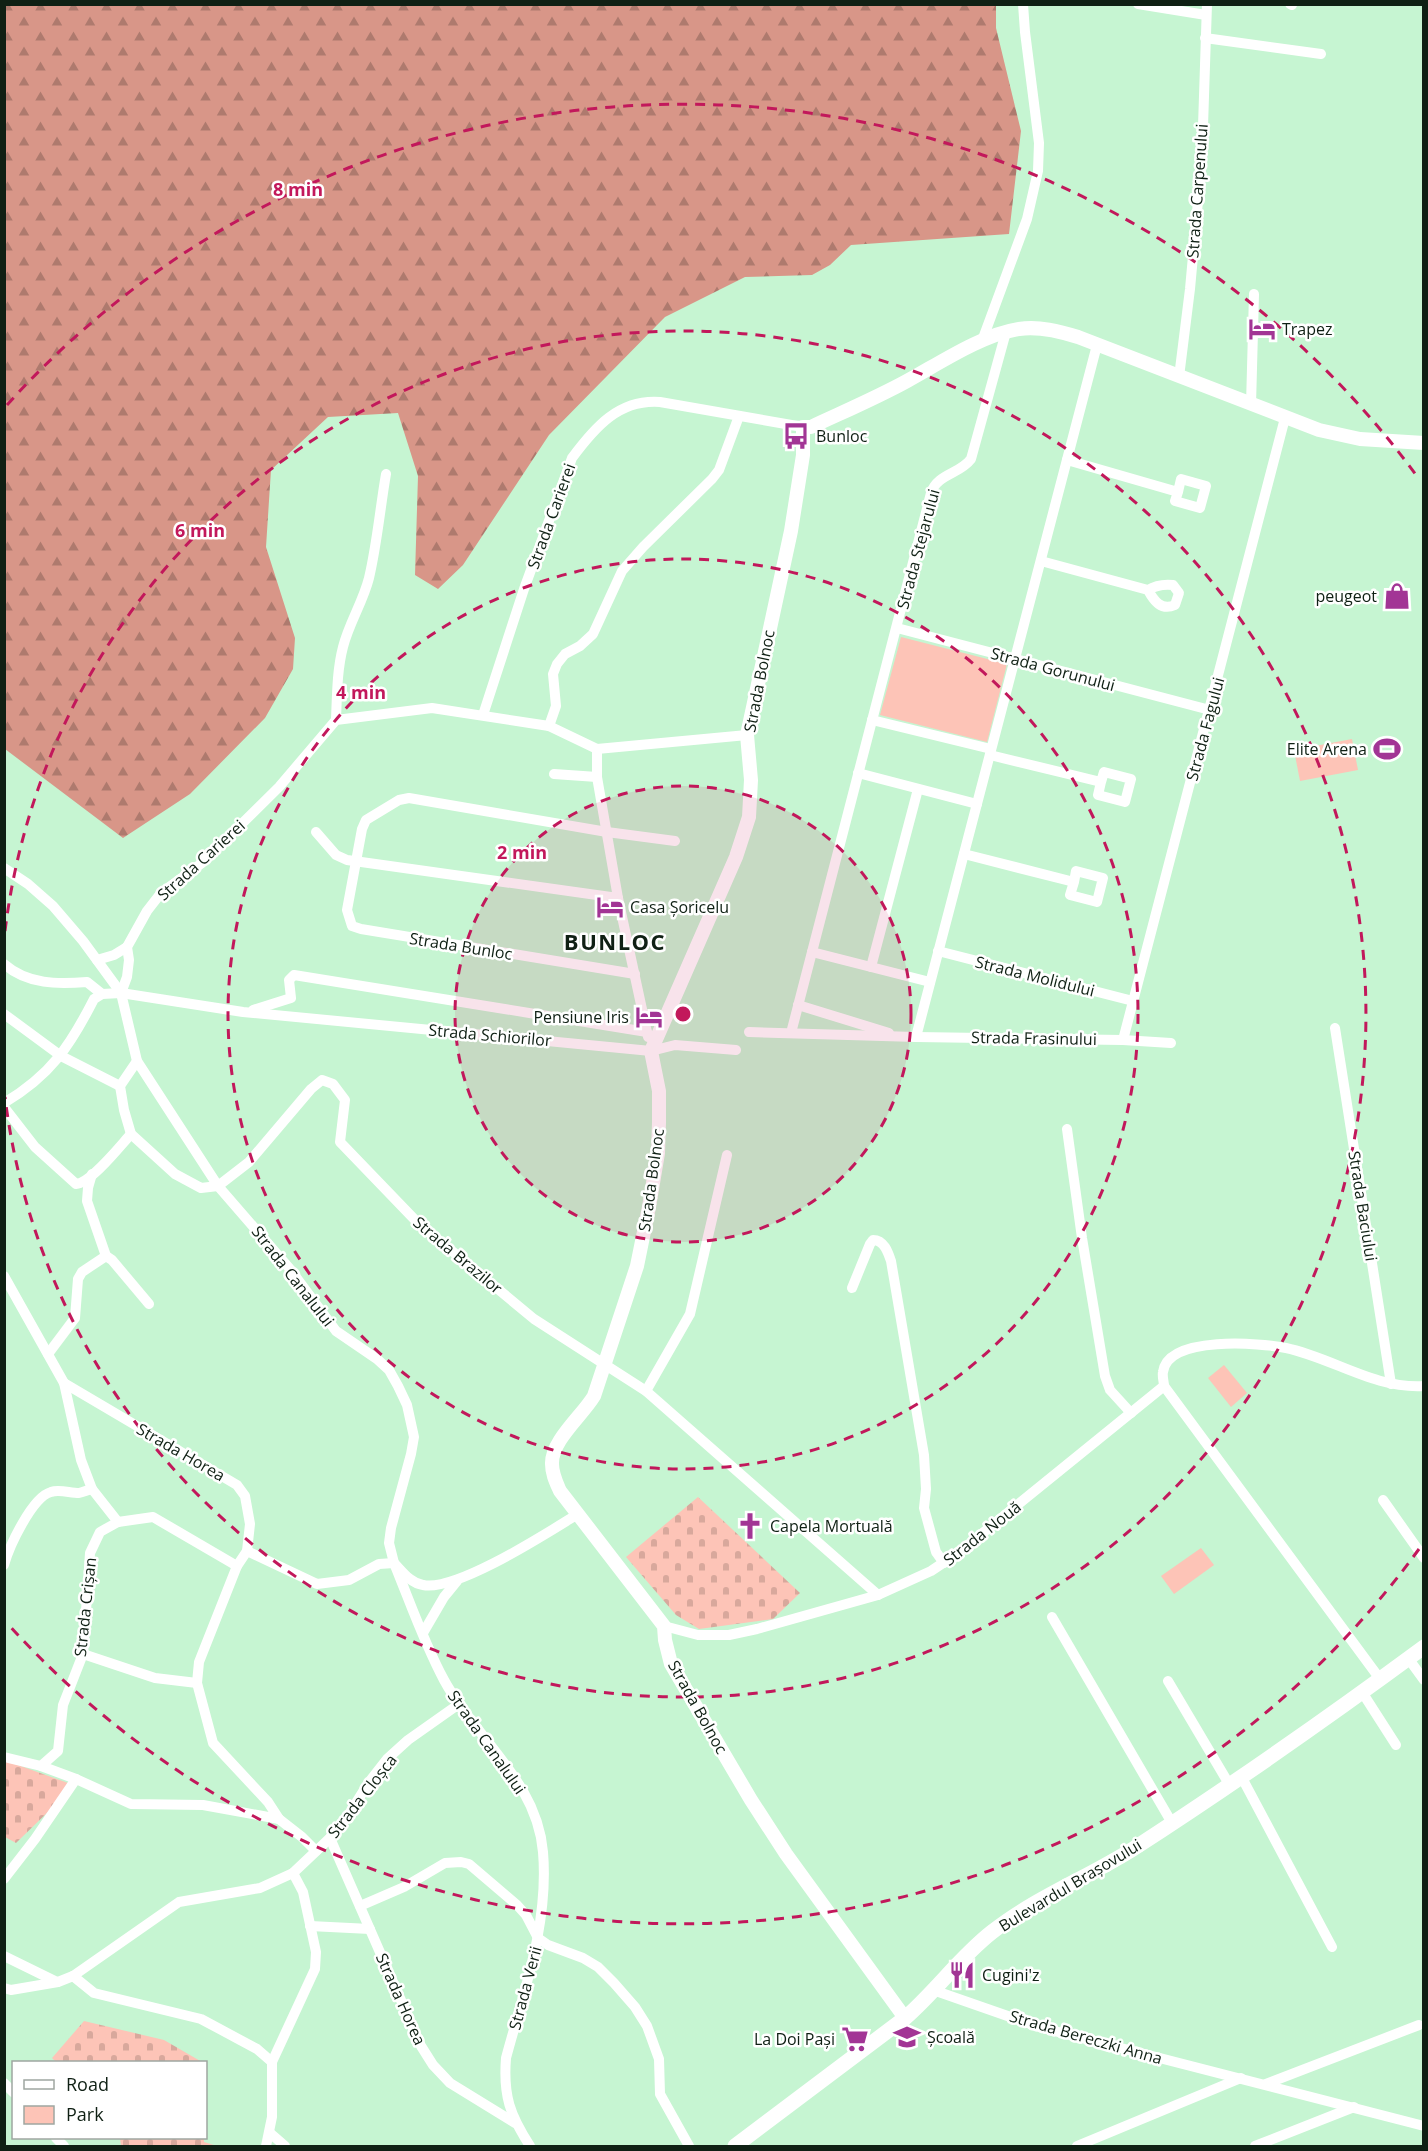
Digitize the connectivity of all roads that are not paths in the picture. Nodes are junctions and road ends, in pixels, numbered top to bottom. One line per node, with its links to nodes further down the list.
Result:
1 (1023, 4): 8 (street)
2 (1138, 4): 3 (street)
3 (1207, 10): 4 (street, Strada Carpenului)
4 (1205, 38): 5 (street); 10 (street, Strada Carpenului)
5 (1321, 54)
6 (1254, 294): 11 (street)
7 (1006, 332): 8 (street); 9 (street); 21 (street, Strada Stejarului)
8 (982, 341): 14 (street)
9 (1097, 345): 10 (street); 16 (street)
10 (1179, 377): 11 (street)
11 (1251, 405): 13 (street)
12 (739, 416): 14 (street, Strada Carierei); 24 (street, Strada Carierei); 27 (street)
13 (1285, 418): 15 (street); 23 (street, Strada Fagului)
14 (803, 427): 28 (street, Strada Bolnoc)
15 (1424, 443)
16 (1067, 460): 18 (street); 19 (street)
17 (386, 474): 25 (street)
18 (1178, 492)
19 (1041, 561): 20 (street); 22 (street)
20 (1148, 590)
21 (897, 628): 22 (street, Strada Gorunului); 26 (street, Strada Stejarului)
22 (1015, 659): 23 (street, Strada Gorunului); 30 (street)
23 (1210, 710): 55 (street, Strada Fagului)
24 (483, 715): 25 (street); 27 (street)
25 (336, 720): 45 (street, Strada Carierei)
26 (872, 720): 30 (street); 31 (street, Strada Stejarului)
27 (549, 726): 29 (street)
28 (747, 735): 29 (street); 68 (street, Strada Bolnoc)
29 (597, 749): 33 (street)
30 (990, 752): 34 (street); 36 (street)
31 (858, 773): 35 (street); 47 (street, Strada Stejarului)
32 (554, 774): 33 (street)
33 (597, 777): 38 (street)
34 (1101, 782)
35 (918, 789): 36 (street); 50 (street)
36 (977, 804): 40 (street)
37 (316, 832): 41 (street)
38 (607, 832): 39 (street, Strada Bunloc); 41 (street, Strada Bunloc); 44 (street)
39 (675, 841)
40 (964, 854): 43 (street); 46 (street)
41 (355, 861): 44 (street); 51 (street, Strada Bunloc)
42 (4, 868): 48 (street)
43 (1074, 882)
44 (618, 898): 51 (street)
45 (127, 947): 48 (street); 53 (street)
46 (938, 951): 52 (street); 55 (street, Strada Molidului)
47 (812, 952): 50 (street); 56 (street, Strada Stejarului)
48 (97, 960): 53 (street)
49 (4, 963): 54 (street)
50 (871, 967): 52 (street)
51 (635, 974): 60 (street)
52 (930, 982): 64 (street)
53 (121, 993): 54 (street, Strada Schiorilor); 57 (street, Strada Schiorilor); 70 (street, Strada Canalului)
54 (102, 994): 69 (street)
55 (1133, 1001): 65 (street, Strada Fagului)
56 (798, 1005): 62 (street, Strada Stejarului); 63 (street, Strada Frasinului)
57 (243, 1012): 60 (street, Strada Schiorilor); 68 (street, Strada Schiorilor)
58 (4, 1014): 69 (street)
59 (1335, 1028): 85 (street, Strada Baciului)
60 (647, 1032): 68 (street)
61 (749, 1032): 62 (street, Strada Frasinului)
62 (791, 1033): 63 (street, Strada Frasinului)
63 (897, 1036): 64 (street, Strada Frasinului)
64 (916, 1037): 65 (street, Strada Frasinului)
65 (1123, 1040): 66 (street, Strada Frasinului)
66 (1171, 1042)
67 (736, 1050): 68 (street, Strada Schiorilor)
68 (651, 1051): 83 (street, Strada Bolnoc)
69 (61, 1056): 71 (street); 72 (street)
70 (137, 1061): 71 (street); 77 (street, Strada Canalului)
71 (120, 1086): 74 (street)
72 (4, 1105): 76 (street)
73 (1067, 1129): 89 (street)
74 (131, 1134): 76 (street); 77 (street)
75 (728, 1155): 88 (street)
76 (93, 1174): 78 (street)
77 (218, 1186): 83 (street, Strada Brazilor); 97 (street, Strada Canalului)
78 (106, 1256): 81 (street); 82 (street)
79 (4, 1276): 82 (street)
80 (852, 1288): 98 (street)
81 (149, 1304)
82 (48, 1354): 84 (street)
83 (606, 1365): 88 (street, Strada Brazilor); 92 (street, Strada Bolnoc)
84 (64, 1383): 90 (street); 95 (street, Strada Horea)
85 (1390, 1384): 86 (street); 87 (street)
86 (1164, 1386): 89 (street, Strada Nouă); 109 (street)
87 (1424, 1386)
88 (646, 1391): 102 (street, Strada Brazilor)
89 (1131, 1413): 98 (street, Strada Nouă)
90 (92, 1489): 93 (street); 94 (street)
91 (1383, 1500): 96 (street)
92 (578, 1514): 101 (street); 104 (street, Strada Bolnoc)
93 (118, 1522): 100 (street); 107 (street, Strada Crișan)
94 (6, 1549): 99 (street)
95 (247, 1551): 97 (street); 100 (street)
96 (1424, 1558)
97 (393, 1563): 101 (street); 105 (street, Strada Canalului)
98 (944, 1563): 102 (street, Strada Nouă)
99 (4, 1565)
100 (237, 1566): 112 (street)
101 (458, 1581): 105 (street)
102 (878, 1595): 104 (street, Strada Nouă)
103 (1052, 1617): 122 (street)
104 (663, 1626): 137 (street, Strada Bolnoc)
105 (423, 1633): 114 (street, Strada Canalului)
106 (1424, 1647): 108 (main road, Bulevardul Brașovului)
107 (83, 1654): 112 (street); 118 (street, Strada Crișan)
108 (1408, 1658): 109 (main road, Bulevardul Brașovului); 110 (street)
109 (1380, 1679): 113 (main road, Bulevardul Brașovului)
110 (1424, 1680)
111 (1168, 1681): 120 (street)
112 (197, 1683): 121 (street)
113 (1362, 1692): 116 (street); 120 (main road, Bulevardul Brașovului)
114 (459, 1704): 123 (street, Strada Cloșca); 130 (street, Strada Canalului)
115 (4, 1744): 117 (street)
116 (1396, 1745)
117 (7, 1757): 118 (street)
118 (41, 1766): 119 (street)
119 (76, 1779): 121 (street); 126 (street)
120 (1235, 1780): 122 (main road, Bulevardul Brașovului); 131 (street)
121 (279, 1819): 124 (street)
122 (1172, 1822): 136 (main road, Bulevardul Brașovului)
123 (330, 1838): 124 (street, Strada Cloșca); 127 (street, Strada Horea)
124 (316, 1851): 125 (street, Strada Cloșca)
125 (294, 1873): 128 (street); 133 (street, Strada Cloșca)
126 (4, 1879)
127 (360, 1906): 129 (street, Strada Horea); 130 (street, Strada Verii)
128 (310, 1926): 129 (street); 139 (street)
129 (370, 1929): 143 (street, Strada Horea)
130 (538, 1938): 143 (street, Strada Verii); 149 (street)
131 (1332, 1947)
132 (4, 1956): 134 (street)
133 (73, 1976): 134 (street, Strada Cloșca); 139 (street)
134 (58, 1982): 135 (street, Strada Cloșca)
135 (4, 1988)
136 (933, 1990): 137 (main road, Bulevardul Brașovului); 140 (street, Strada Bereczki Anna)
137 (905, 2018): 150 (main road, Bulevardul Brașovului)
138 (1419, 2025): 141 (street)
139 (272, 2062): 145 (street)
140 (1241, 2078): 141 (street, Strada Bereczki Anna); 151 (street)
141 (1266, 2084): 142 (street, Strada Bereczki Anna)
142 (1354, 2107): 144 (street, Strada Bereczki Anna); 152 (street)
143 (515, 2123): 148 (street, Strada Verii)
144 (1424, 2126)
145 (270, 2133): 146 (street); 147 (street)
146 (266, 2146)
147 (285, 2146)
148 (530, 2146)
149 (689, 2146)
150 (735, 2146)
151 (1077, 2146)
152 (1255, 2146)

